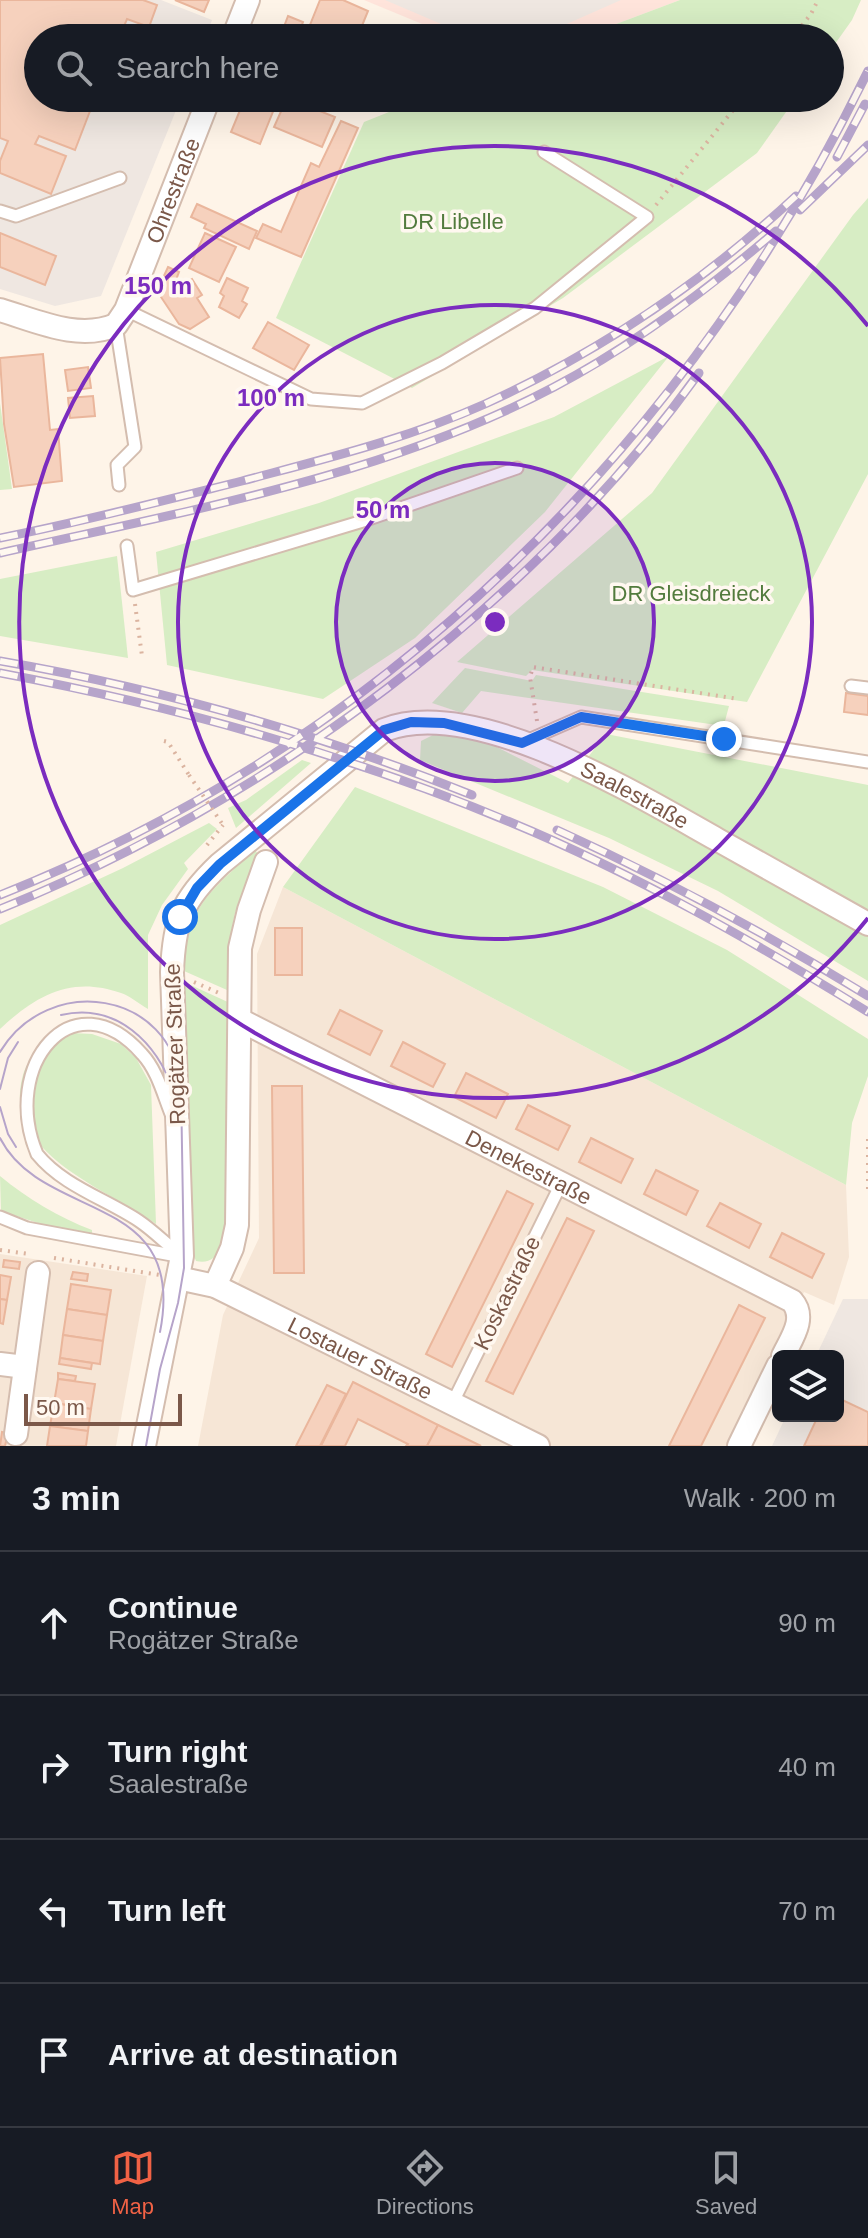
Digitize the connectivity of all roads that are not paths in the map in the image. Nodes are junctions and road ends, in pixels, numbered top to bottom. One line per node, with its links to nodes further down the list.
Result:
1 (248, 0): 2 (street)
2 (239, 24)
3 (203, 112): 8 (street, Ohrestraße)
4 (544, 152): 8 (lane)
5 (120, 178): 6 (lane)
6 (0, 211)
7 (0, 310): 8 (street)
8 (121, 318): 10 (lane)
9 (517, 468): 11 (lane)
10 (119, 485)
11 (127, 546)
12 (851, 686): 13 (lane)
13 (868, 688)
14 (384, 730): 15 (street, Saalestraße); 22 (street, Rogätzer Straße)
15 (531, 739): 16 (lane); 18 (street, Saalestraße)
16 (868, 762)
17 (266, 862): 19 (street)
18 (868, 924)
19 (240, 1011): 23 (street, Denekestraße); 27 (street)
20 (36, 1041): 22 (lane)
21 (13, 1112): 26 (lane)
22 (178, 1133): 26 (street, Rogätzer Straße)
23 (561, 1184): 28 (street, Denekestraße); 32 (lane, Koskastraße)
24 (0, 1217): 26 (lane)
25 (37, 1261): 30 (street)
26 (180, 1267): 27 (street, Lostauer Straße); 34 (street, Rogätzer Straße)
27 (215, 1286): 32 (street, Lostauer Straße)
28 (786, 1350)
29 (0, 1364): 30 (street)
30 (25, 1367): 33 (street)
31 (772, 1378): 36 (street)
32 (453, 1402): 35 (street, Lostauer Straße)
33 (16, 1434)
34 (144, 1446)
35 (538, 1446)
36 (739, 1446)

